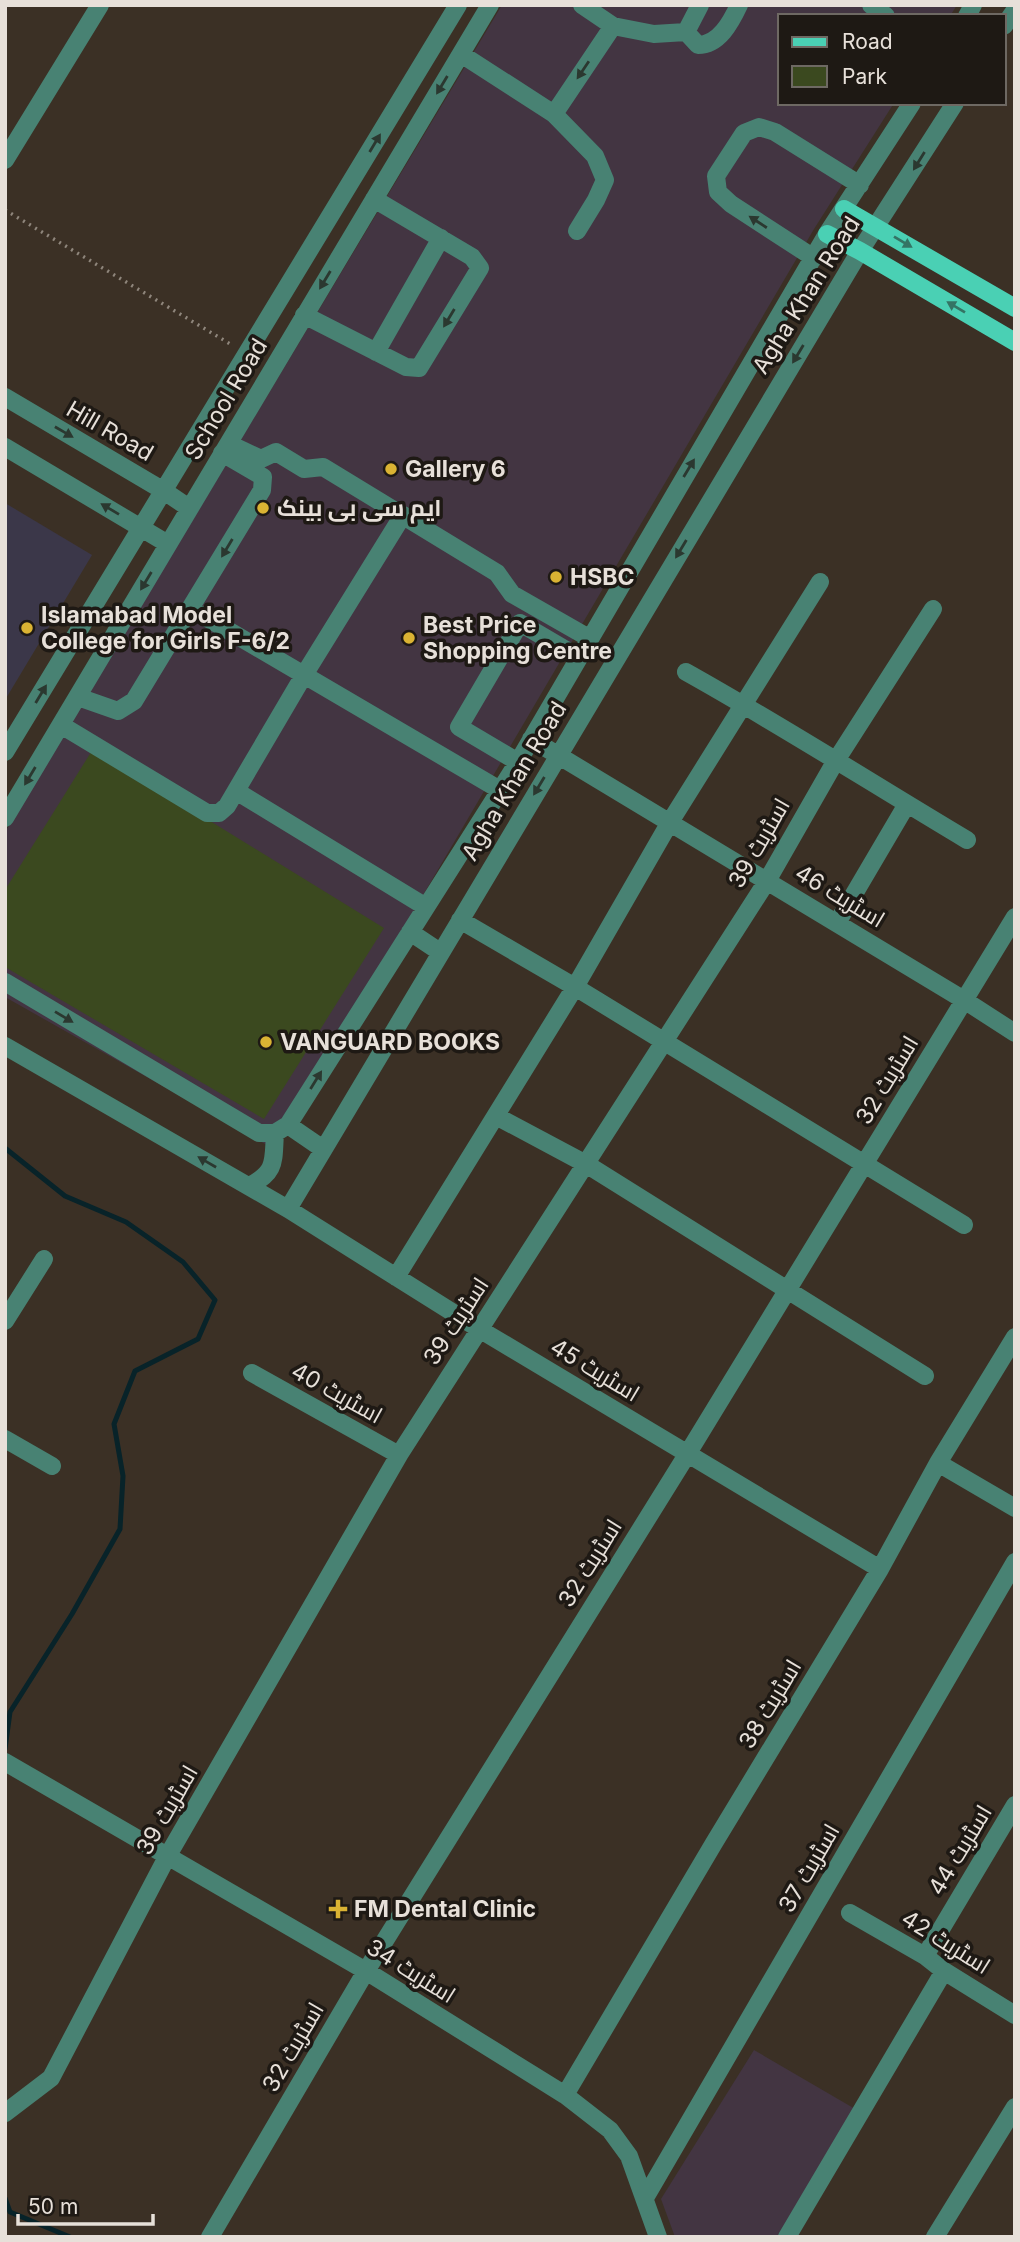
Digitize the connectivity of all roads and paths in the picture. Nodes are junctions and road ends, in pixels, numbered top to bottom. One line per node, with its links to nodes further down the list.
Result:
1 (100, 5): 13 (street)
2 (458, 5): 14 (street, School Road, one-way to 2)
3 (490, 5): 9 (street, School Road)
4 (582, 5): 7 (street)
5 (700, 5): 8 (street)
6 (739, 5): 8 (street)
7 (613, 26): 8 (street); 12 (street, one-way to 12)
8 (686, 32)
9 (461, 54): 12 (street); 15 (street, School Road, one-way to 15)
10 (911, 105): 16 (street, Agha Khan Road)
11 (954, 105): 20 (street, Agha Khan Road, one-way to 20)
12 (554, 114): 21 (street)
13 (5, 160)
14 (361, 167): 15 (street); 30 (street, School Road)
15 (384, 181): 17 (street, School Road)
16 (860, 184): 18 (street, Agha Khan Road); 25 (street, one-way to 16)
17 (374, 199): 23 (street); 27 (street, School Road, one-way to 27)
18 (844, 209): 20 (main road); 22 (street, Agha Khan Road)
19 (5, 210): 30 (path)
20 (877, 226): 24 (street, Agha Khan Road); 26 (main road, one-way to 26)
21 (577, 231)
22 (827, 234): 24 (main road); 25 (street, Agha Khan Road)
23 (441, 238): 29 (street); 29 (street, one-way to 29)
24 (860, 251): 28 (main road, one-way to 24); 51 (street, Agha Khan Road, one-way to 51)
25 (814, 258): 42 (street, Agha Khan Road, one-way to 25)
26 (1015, 308)
27 (304, 315): 29 (street); 33 (street, School Road)
28 (1015, 342)
29 (376, 352)
30 (247, 354): 34 (street, School Road)
31 (5, 397): 34 (street, Hill Road, one-way to 34)
32 (5, 447): 37 (street, one-way to 32)
33 (226, 449): 35 (street, School Road); 36 (street); 40 (street, one-way to 40)
34 (164, 491): 35 (street, Hill Road); 37 (street, School Road)
35 (189, 508): 38 (street, School Road)
36 (403, 515): 42 (street); 45 (street)
37 (142, 528): 38 (street); 50 (street, School Road, one-way to 37)
38 (168, 544): 46 (street, School Road, one-way to 46)
39 (820, 582): 47 (street)
40 (190, 608): 45 (street); 46 (street)
41 (933, 609): 53 (street, اسٹریٹ 39)
42 (589, 638): 43 (street, Agha Khan Road)
43 (578, 657): 49 (street, Agha Khan Road); 52 (street)
44 (686, 672): 47 (street)
45 (304, 676): 54 (street); 55 (street)
46 (78, 697): 48 (street, School Road)
47 (744, 704): 53 (street); 58 (street)
48 (61, 725): 55 (street); 57 (street, School Road, one-way to 57)
49 (531, 739): 51 (street, اسٹریٹ 46); 52 (street, Agha Khan Road)
50 (5, 752)
51 (558, 755): 58 (street, اسٹریٹ 46); 63 (street, Agha Khan Road, one-way to 63)
52 (518, 762): 54 (street, Agha Khan Road)
53 (835, 762): 56 (street); 60 (street, اسٹریٹ 39)
54 (500, 790): 61 (street, Agha Khan Road)
55 (236, 791): 61 (street)
56 (907, 804): 59 (street); 64 (street)
57 (5, 818)
58 (670, 822): 60 (street, اسٹریٹ 46); 68 (street)
59 (967, 840)
60 (767, 881): 64 (street, اسٹریٹ 46); 71 (street, اسٹریٹ 39)
61 (426, 907): 65 (street, Agha Khan Road)
62 (1015, 917): 69 (street, اسٹریٹ 32)
63 (460, 920): 66 (street, Agha Khan Road); 68 (street)
64 (837, 923): 69 (street, اسٹریٹ 46)
65 (410, 932): 66 (street); 74 (street, Agha Khan Road, one-way to 65)
66 (440, 952): 75 (street, Agha Khan Road)
67 (5, 982): 74 (street, one-way to 74)
68 (575, 987): 71 (street); 73 (street)
69 (964, 1000): 70 (street, اسٹریٹ 46); 77 (street, اسٹریٹ 32)
70 (1015, 1033)
71 (663, 1043): 76 (street, اسٹریٹ 39); 77 (street)
72 (5, 1046): 78 (street, one-way to 72)
73 (496, 1116): 76 (street); 82 (street)
74 (281, 1129): 75 (street); 78 (street)
75 (323, 1149): 79 (street, Agha Khan Road)
76 (586, 1164): 83 (street); 85 (street, اسٹریٹ 39)
77 (864, 1164): 80 (street); 83 (street, اسٹریٹ 32)
78 (249, 1186): 79 (street)
79 (288, 1209): 82 (street, اسٹریٹ 45)
80 (964, 1225)
81 (44, 1259): 84 (street)
82 (396, 1277): 85 (street, اسٹریٹ 45)
83 (788, 1289): 88 (street); 90 (street, اسٹریٹ 32)
84 (5, 1321)
85 (479, 1329): 90 (street, اسٹریٹ 45); 91 (street, اسٹریٹ 39)
86 (1015, 1337): 92 (street, اسٹریٹ 38)
87 (252, 1373): 91 (street, اسٹریٹ 40)
88 (925, 1376)
89 (5, 1439): 93 (street)
90 (688, 1453): 96 (street, اسٹریٹ 45); 102 (street, اسٹریٹ 32)
91 (399, 1455): 99 (street, اسٹریٹ 39)
92 (938, 1463): 94 (street); 96 (street, اسٹریٹ 38)
93 (52, 1466)
94 (1015, 1508)
95 (1015, 1562): 108 (street, اسٹریٹ 37)
96 (880, 1569): 105 (street, اسٹریٹ 38)
97 (10, 1765): 99 (street, اسٹریٹ 34)
98 (1015, 1805): 101 (street, اسٹریٹ 44)
99 (167, 1857): 102 (street, اسٹریٹ 34); 107 (street, اسٹریٹ 39)
100 (850, 1913): 101 (street, اسٹریٹ 42)
101 (925, 1956): 103 (street, اسٹریٹ 42)
102 (366, 1971): 105 (street, اسٹریٹ 34); 109 (street, اسٹریٹ 32)
103 (944, 1971): 104 (street, اسٹریٹ 42); 111 (street)
104 (1015, 2015)
105 (565, 2095): 108 (street, اسٹریٹ 34)
106 (1015, 2106): 112 (street)
107 (5, 2113)
108 (645, 2198): 110 (street, اسٹریٹ 34)
109 (210, 2237)
110 (659, 2237)
111 (787, 2237)
112 (935, 2237)

